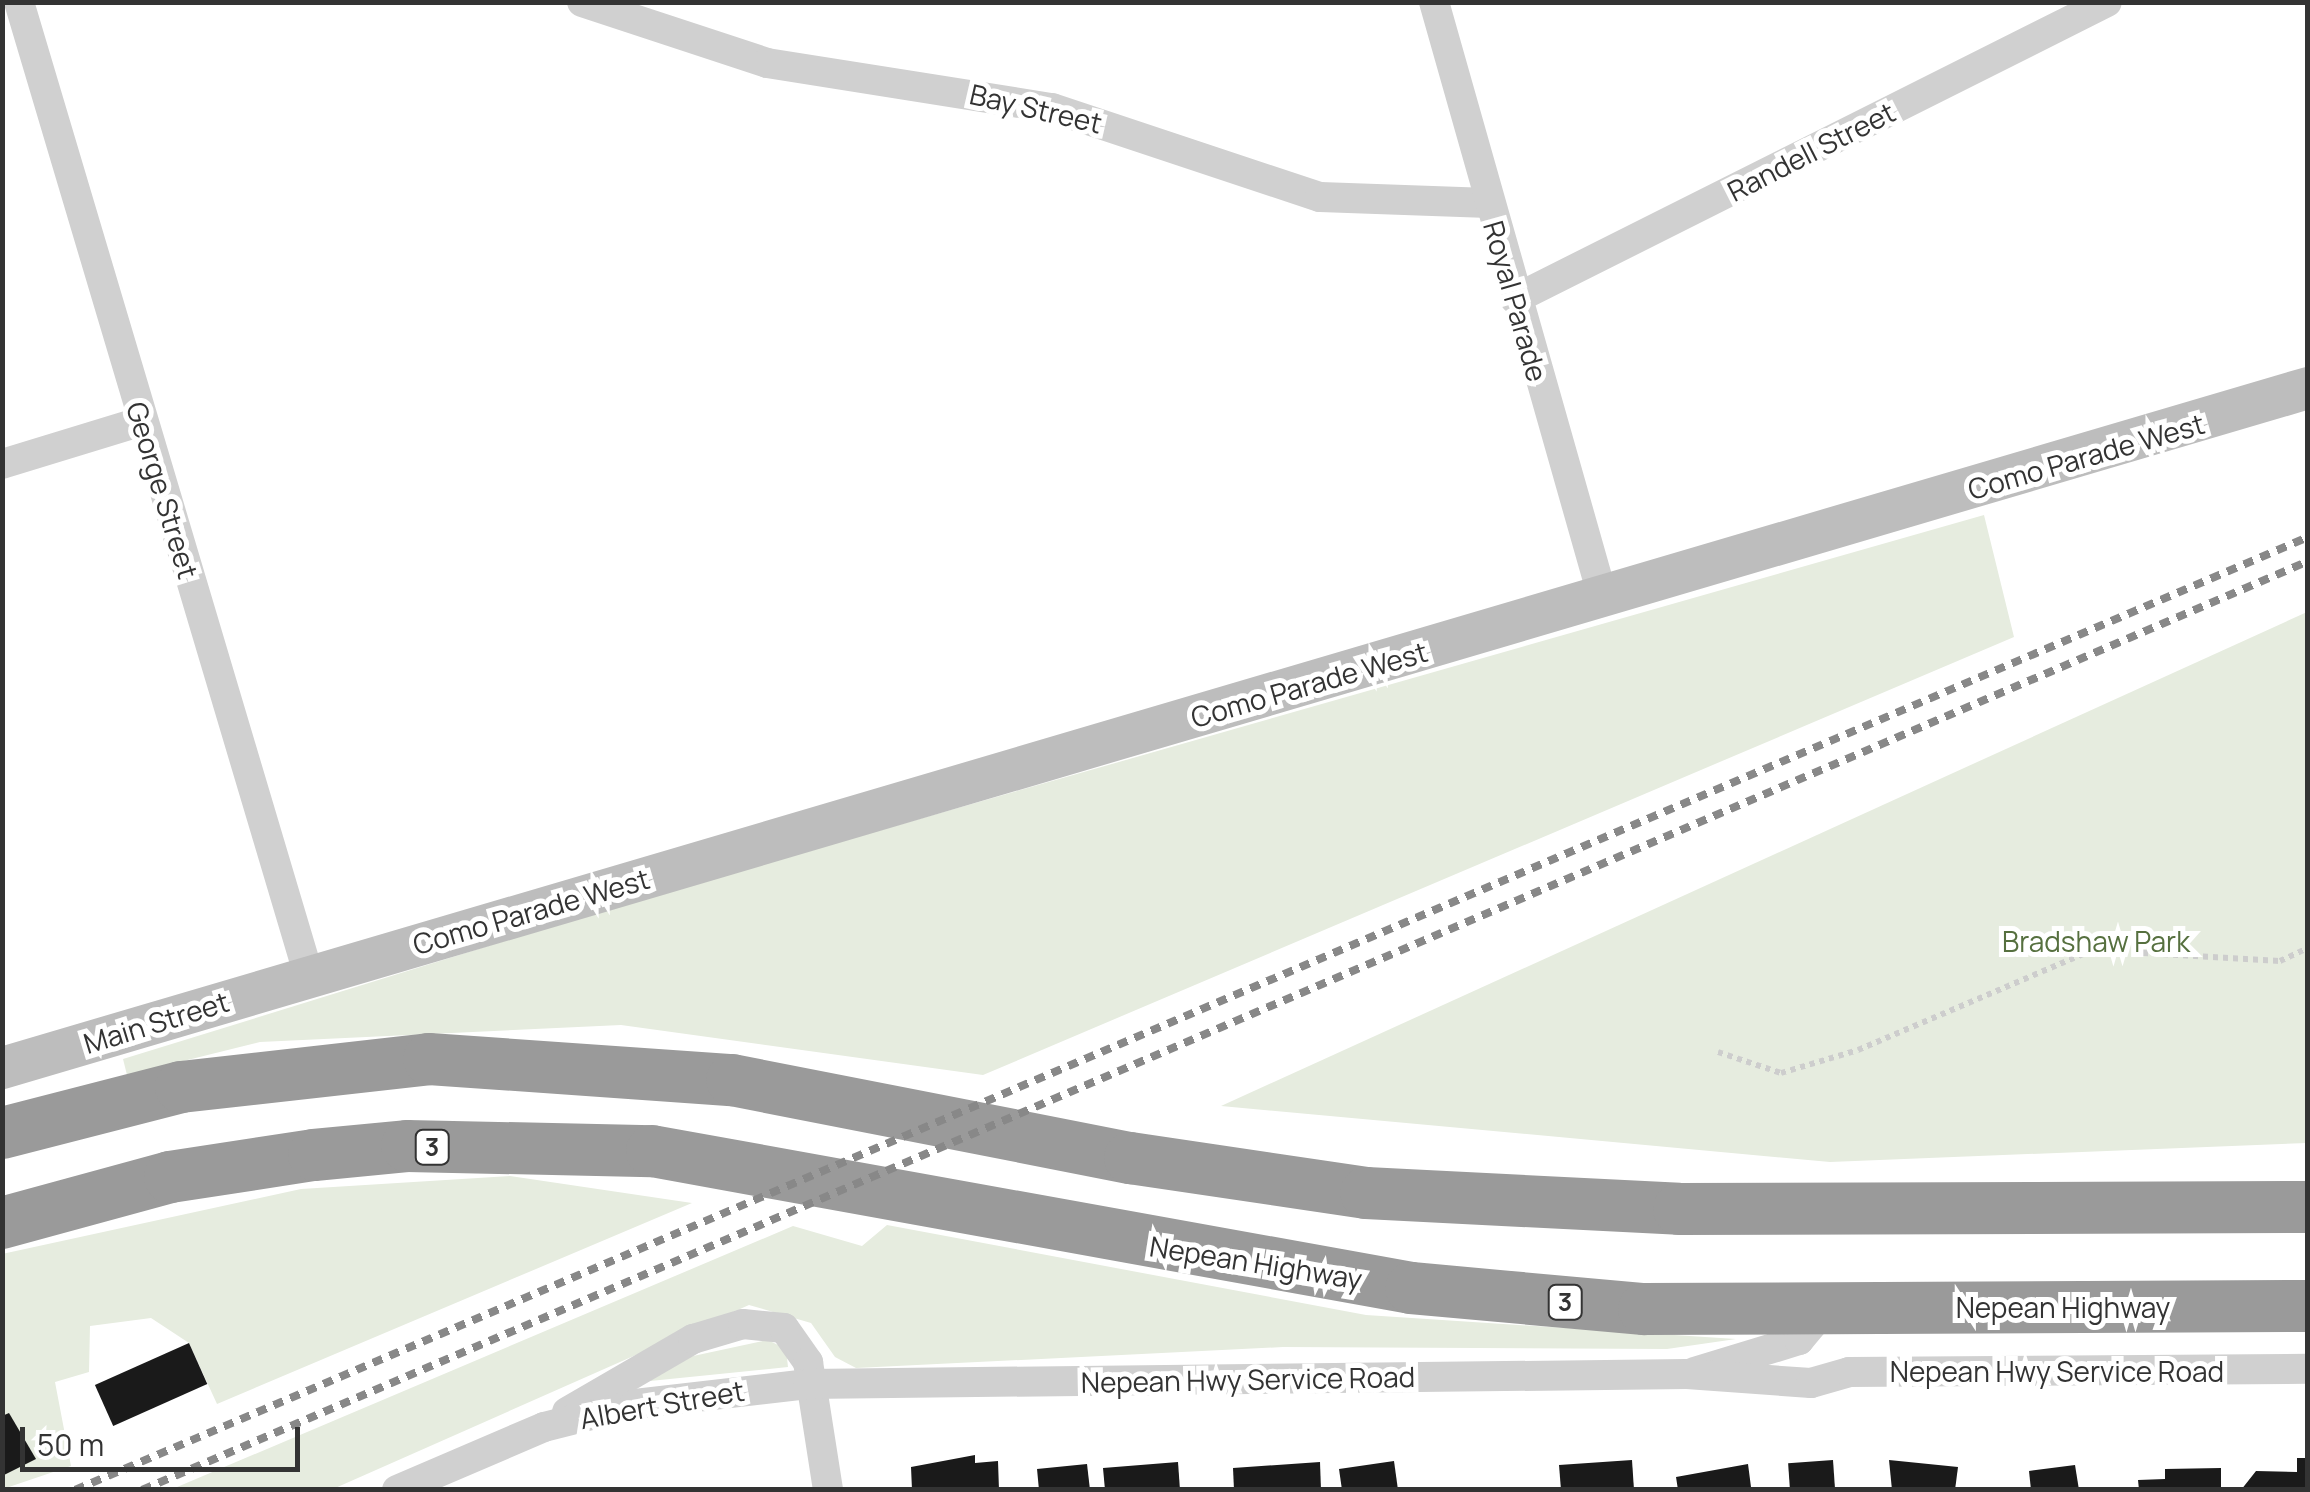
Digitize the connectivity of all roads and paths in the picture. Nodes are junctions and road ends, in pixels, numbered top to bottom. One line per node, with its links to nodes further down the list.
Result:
1 (19, 2): 8 (street, George Street)
2 (582, 2): 5 (street, Bay Street)
3 (1434, 2): 5 (street, Royal Parade)
4 (2106, 2): 6 (street, Randell Street)
5 (1488, 202): 6 (street, Royal Parade)
6 (1514, 299): 10 (street, Royal Parade)
7 (2308, 388): 10 (street, Como Parade West)
8 (143, 421): 9 (street); 12 (street, George Street)
9 (2, 464)
10 (1604, 598): 12 (street, Como Parade West)
11 (2308, 948): 13 (path)
12 (309, 976): 14 (street, Main Street)
13 (1718, 1052)
14 (2, 1068)
15 (2, 1133): 16 (highway)
16 (2308, 1207)
17 (2, 1223): 19 (highway, Nepean Highway / 3)
18 (2308, 1306): 19 (highway, Nepean Highway / 3)
19 (1826, 1308): 21 (street, Nepean Hwy Service Road)
20 (2308, 1369): 21 (street, Nepean Hwy Service Road)
21 (1688, 1374): 22 (street, Nepean Hwy Service Road)
22 (808, 1384): 23 (street, Albert Street); 23 (street, Albert Street); 25 (street)
23 (544, 1427): 24 (street, Albert Street)
24 (397, 1490)
25 (828, 1490)

